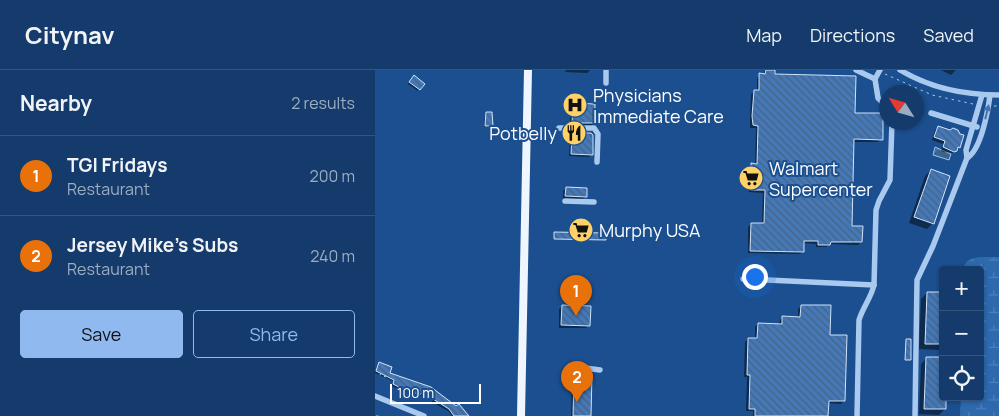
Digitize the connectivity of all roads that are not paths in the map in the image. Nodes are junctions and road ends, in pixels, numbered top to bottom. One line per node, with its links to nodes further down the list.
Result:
1 (528, 70): 29 (main road)
2 (606, 70): 7 (street)
3 (857, 70): 6 (street)
4 (880, 70): 6 (street)
5 (900, 70): 8 (street)
6 (875, 79): 11 (street)
7 (606, 83)
8 (982, 95): 9 (street); 13 (street)
9 (990, 95): 10 (street); 15 (street, one-way to 9)
10 (999, 95)
11 (879, 99)
12 (931, 113): 13 (street)
13 (974, 126): 15 (street); 17 (street)
14 (559, 128): 20 (street)
15 (983, 129): 18 (street)
16 (892, 130): 24 (street)
17 (970, 139): 18 (street); 19 (street)
18 (978, 142): 19 (street)
19 (967, 158): 31 (street)
20 (597, 162)
21 (565, 201): 22 (street)
22 (593, 202)
23 (743, 279): 24 (street)
24 (874, 285): 30 (street)
25 (570, 366): 26 (street)
26 (600, 370)
27 (375, 396): 28 (street)
28 (425, 416)
29 (521, 416)
30 (857, 416)
31 (915, 416)

